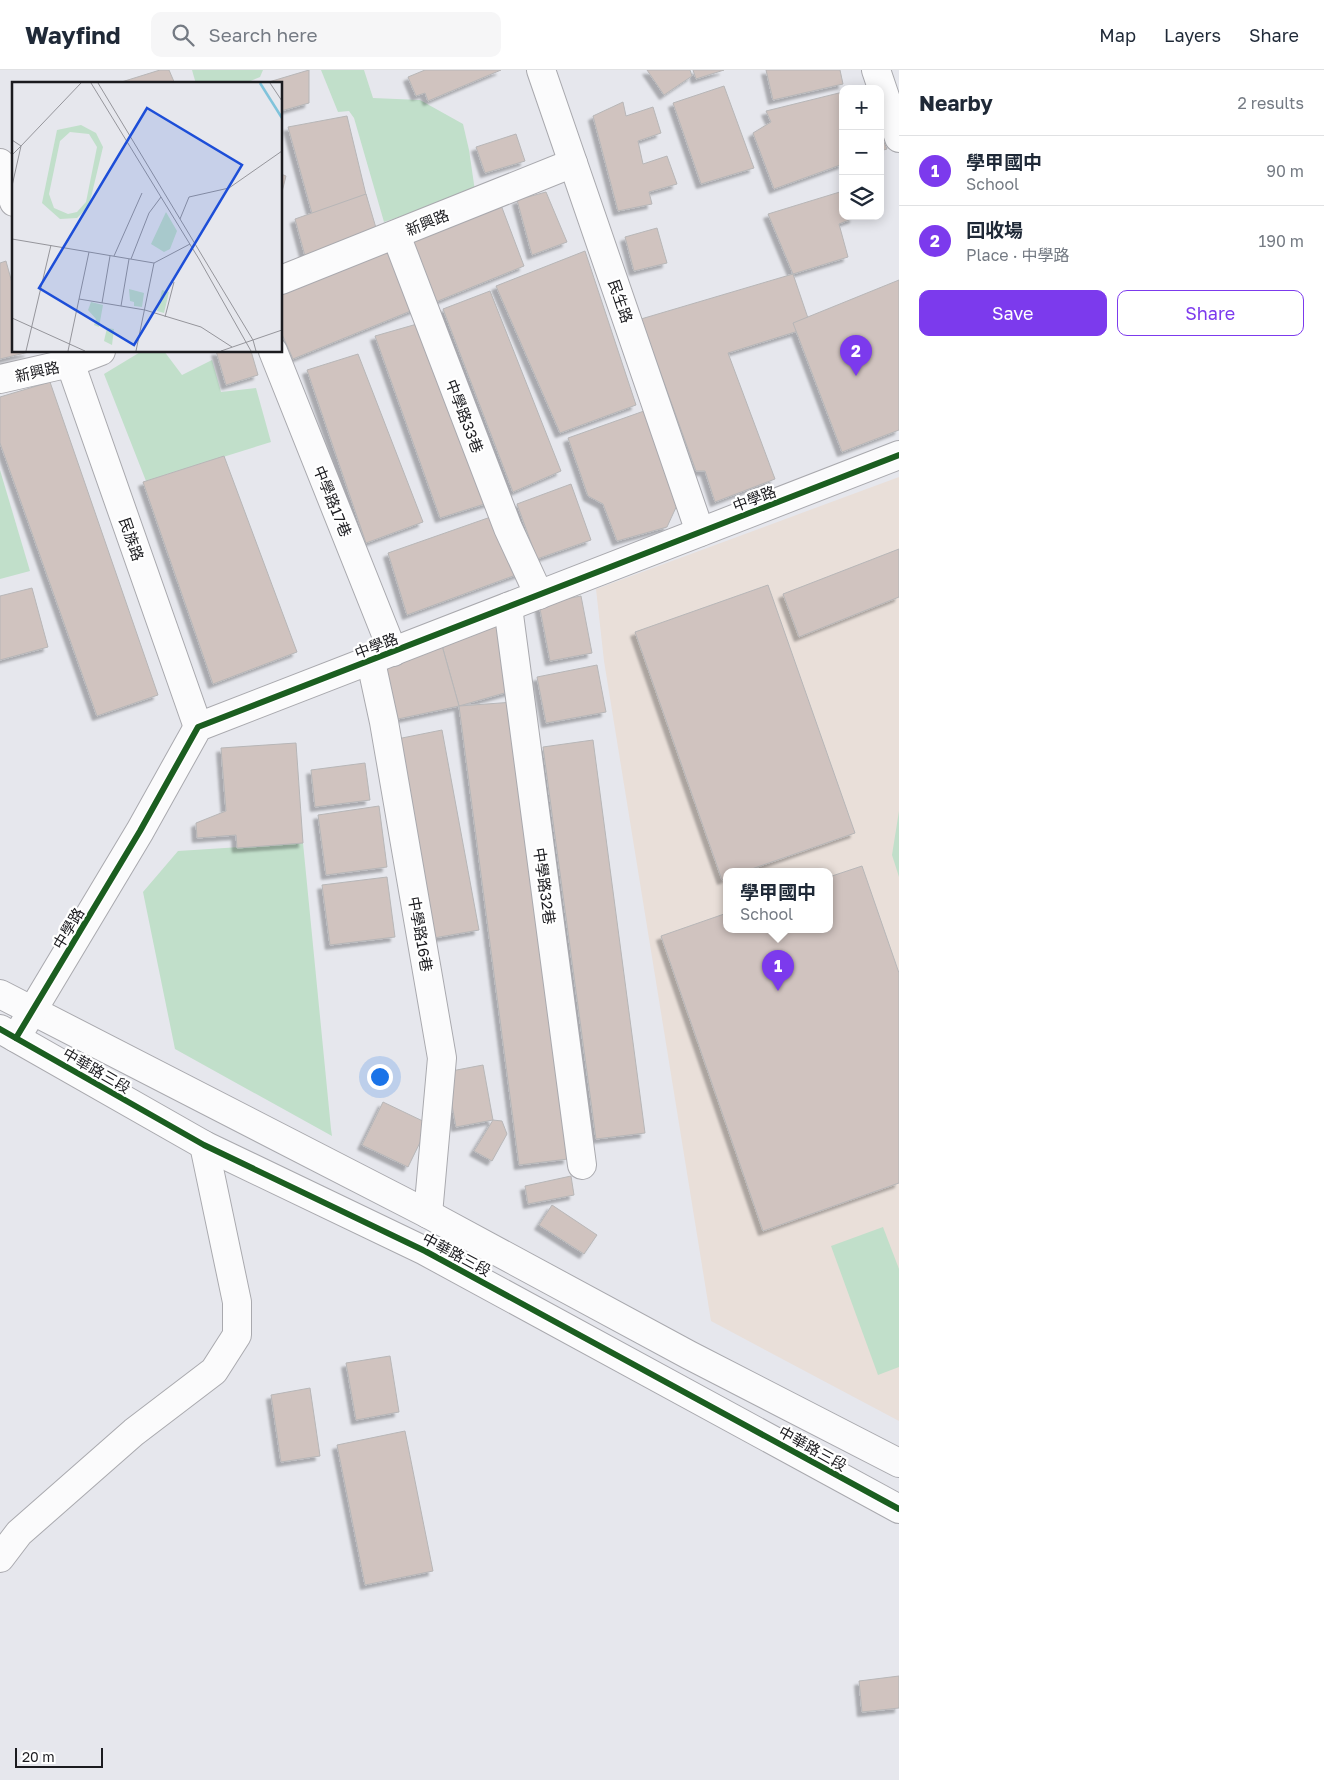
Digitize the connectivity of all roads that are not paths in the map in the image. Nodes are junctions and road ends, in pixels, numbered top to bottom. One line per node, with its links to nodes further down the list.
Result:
1 (541, 70): 5 (street, 民生路)
2 (876, 70): 3 (street)
3 (899, 138)
4 (0, 163): 6 (street)
5 (573, 163): 7 (street, 新興路); 14 (street, 民生路)
6 (12, 196)
7 (396, 235): 8 (street, 新興路); 15 (street, 中學路33巷)
8 (282, 280)
9 (96, 352): 11 (street, 新興路)
10 (273, 352): 17 (street, 中學路17巷)
11 (68, 357): 12 (street, 新興路); 18 (street, 民族路)
12 (0, 379)
13 (899, 455): 14 (street, 中學路)
14 (700, 532): 15 (street, 中學路)
15 (539, 595): 16 (street, 中學路)
16 (508, 607): 17 (street, 中學路); 23 (street, 中學路32巷)
17 (384, 655): 18 (street, 中學路); 24 (street, 中學路16巷)
18 (198, 727): 20 (street, 中學路)
19 (0, 994): 20 (street, 中華路三段)
20 (33, 1011): 21 (street, 中學路); 24 (street, 中華路三段)
21 (8, 1034): 22 (street, 中華路三段)
22 (204, 1145): 26 (street, 中華路三段); 27 (street)
23 (582, 1165)
24 (428, 1214): 25 (street, 中華路三段)
25 (899, 1463)
26 (899, 1509)
27 (0, 1558)

